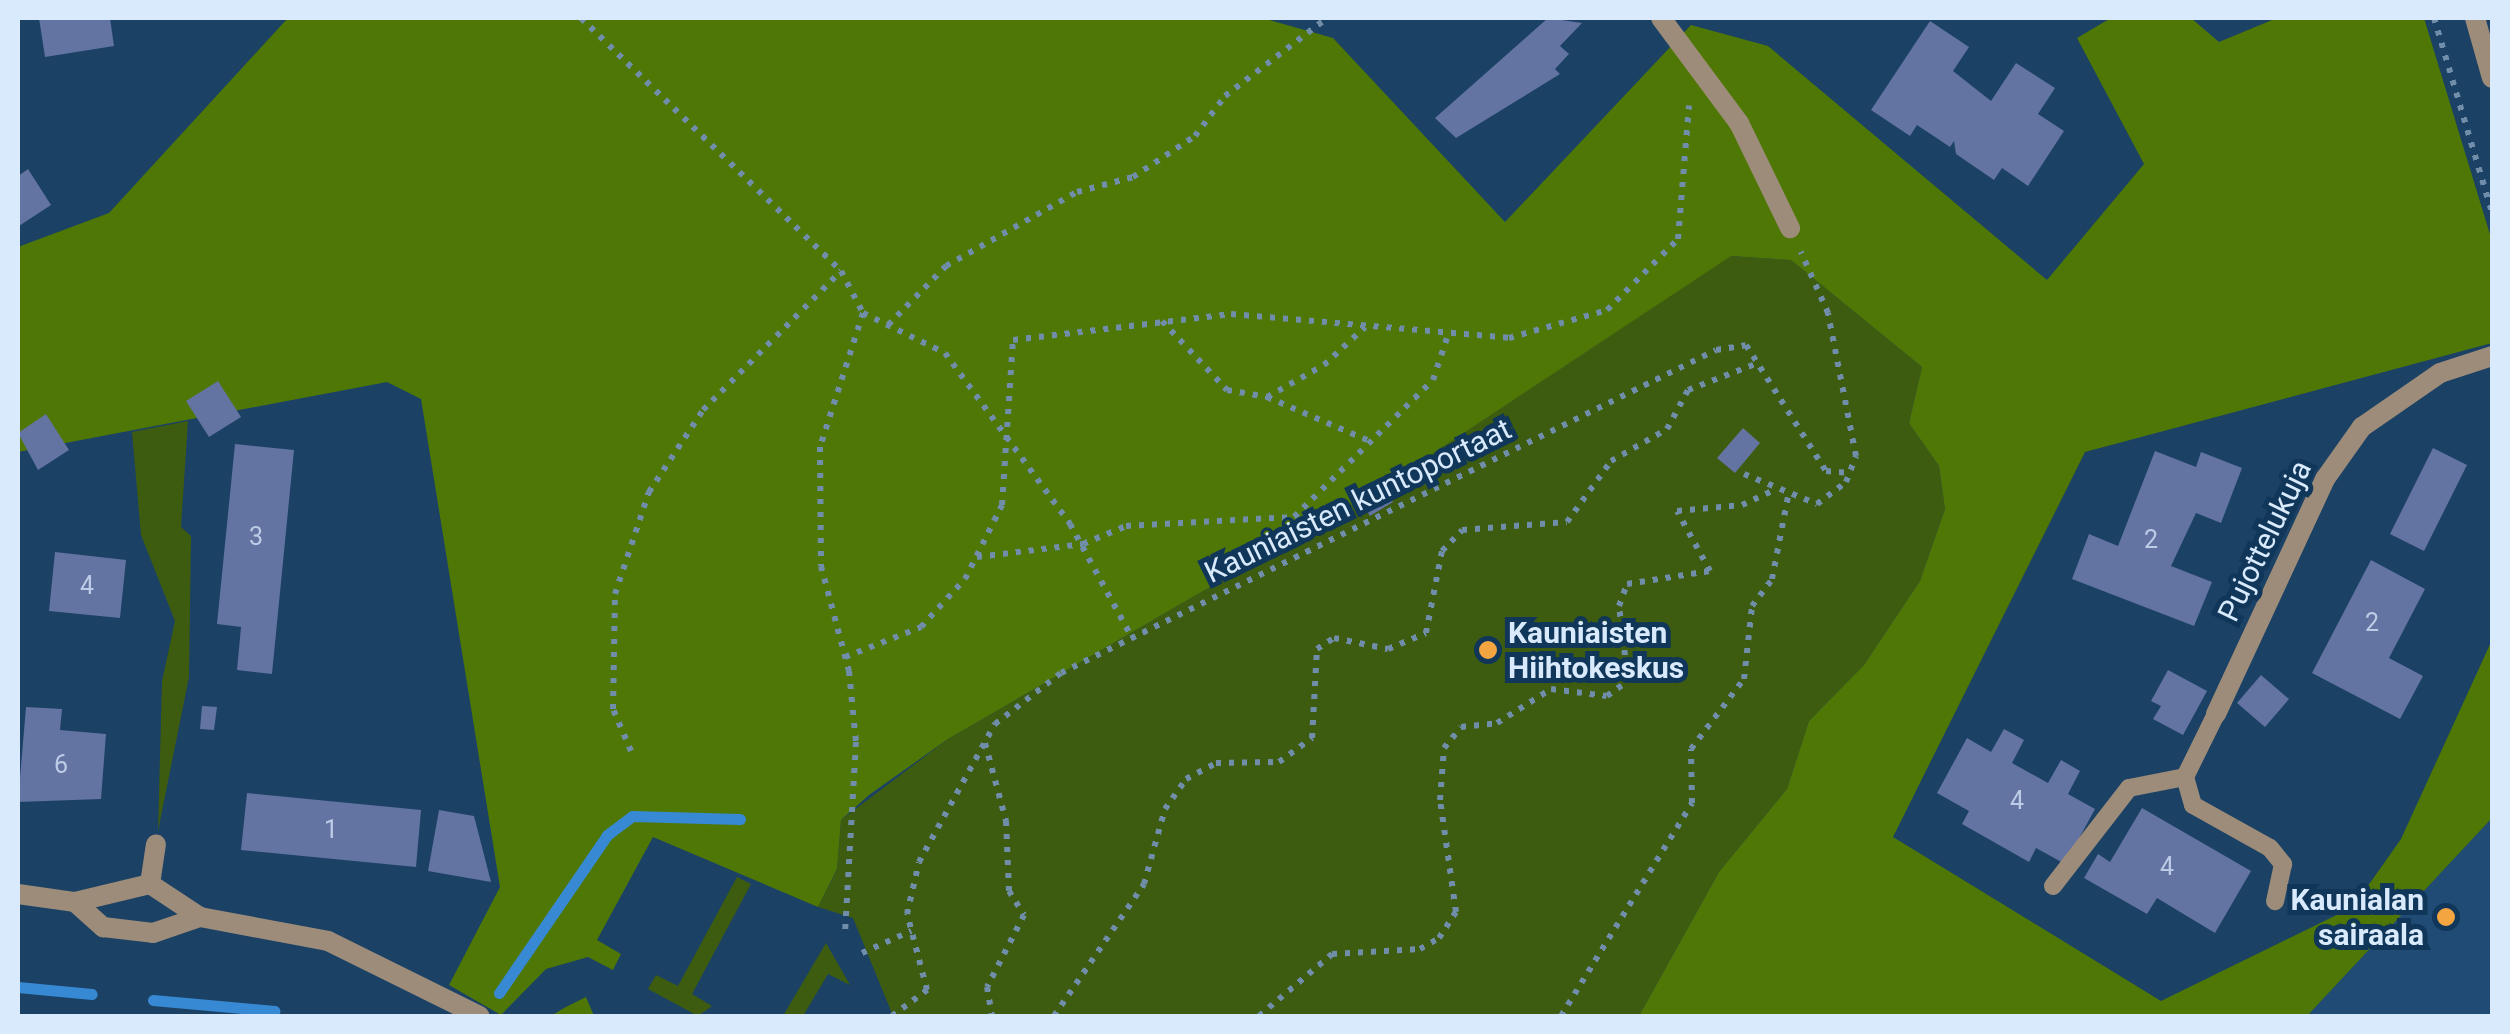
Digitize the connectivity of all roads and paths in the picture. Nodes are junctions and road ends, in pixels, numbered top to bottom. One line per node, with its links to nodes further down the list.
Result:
1 (581, 18): 10 (path)
2 (1327, 18): 13 (path)
3 (1662, 18): 7 (street)
4 (2434, 18): 8 (path)
5 (2474, 18): 6 (street)
6 (2492, 78)
7 (1710, 82): 9 (street); 15 (path)
8 (2492, 212)
9 (1790, 228): 21 (path)
10 (841, 270): 11 (path); 31 (path)
11 (863, 313): 13 (path); 28 (path)
12 (1162, 322): 14 (path); 18 (path); 19 (path)
13 (888, 325): 19 (path)
14 (1366, 326): 15 (path); 18 (path)
15 (1447, 338): 20 (path)
16 (2492, 356): 29 (street, Pujottelukuja)
17 (1758, 363): 21 (path); 27 (path, Kauniaisten kuntoportaat); 46 (path)
18 (1267, 397): 20 (path)
19 (1003, 426): 25 (path); 26 (path)
20 (1367, 440): 25 (path)
21 (1850, 473): 24 (path)
22 (1744, 474): 23 (path)
23 (1774, 490): 24 (path); 47 (path)
24 (1788, 497): 48 (path)
25 (1082, 544): 26 (path); 27 (path)
26 (976, 558): 28 (path)
27 (1130, 634): 30 (path, Kauniaisten kuntoportaat)
28 (845, 657): 40 (path)
29 (2216, 714): 32 (lane)
30 (984, 742): 41 (path); 45 (path)
31 (630, 751)
32 (2185, 776): 35 (lane); 37 (lane)
33 (156, 844): 34 (street)
34 (150, 884): 38 (street); 39 (street)
35 (2053, 886)
36 (18, 894): 38 (street)
37 (2275, 901)
38 (75, 902): 39 (street)
39 (200, 917): 43 (street)
40 (845, 931)
41 (911, 931): 42 (path); 44 (path)
42 (862, 953)
43 (480, 1016)
44 (892, 1016)
45 (992, 1016)
46 (1054, 1016)
47 (1259, 1016)
48 (1560, 1016)

